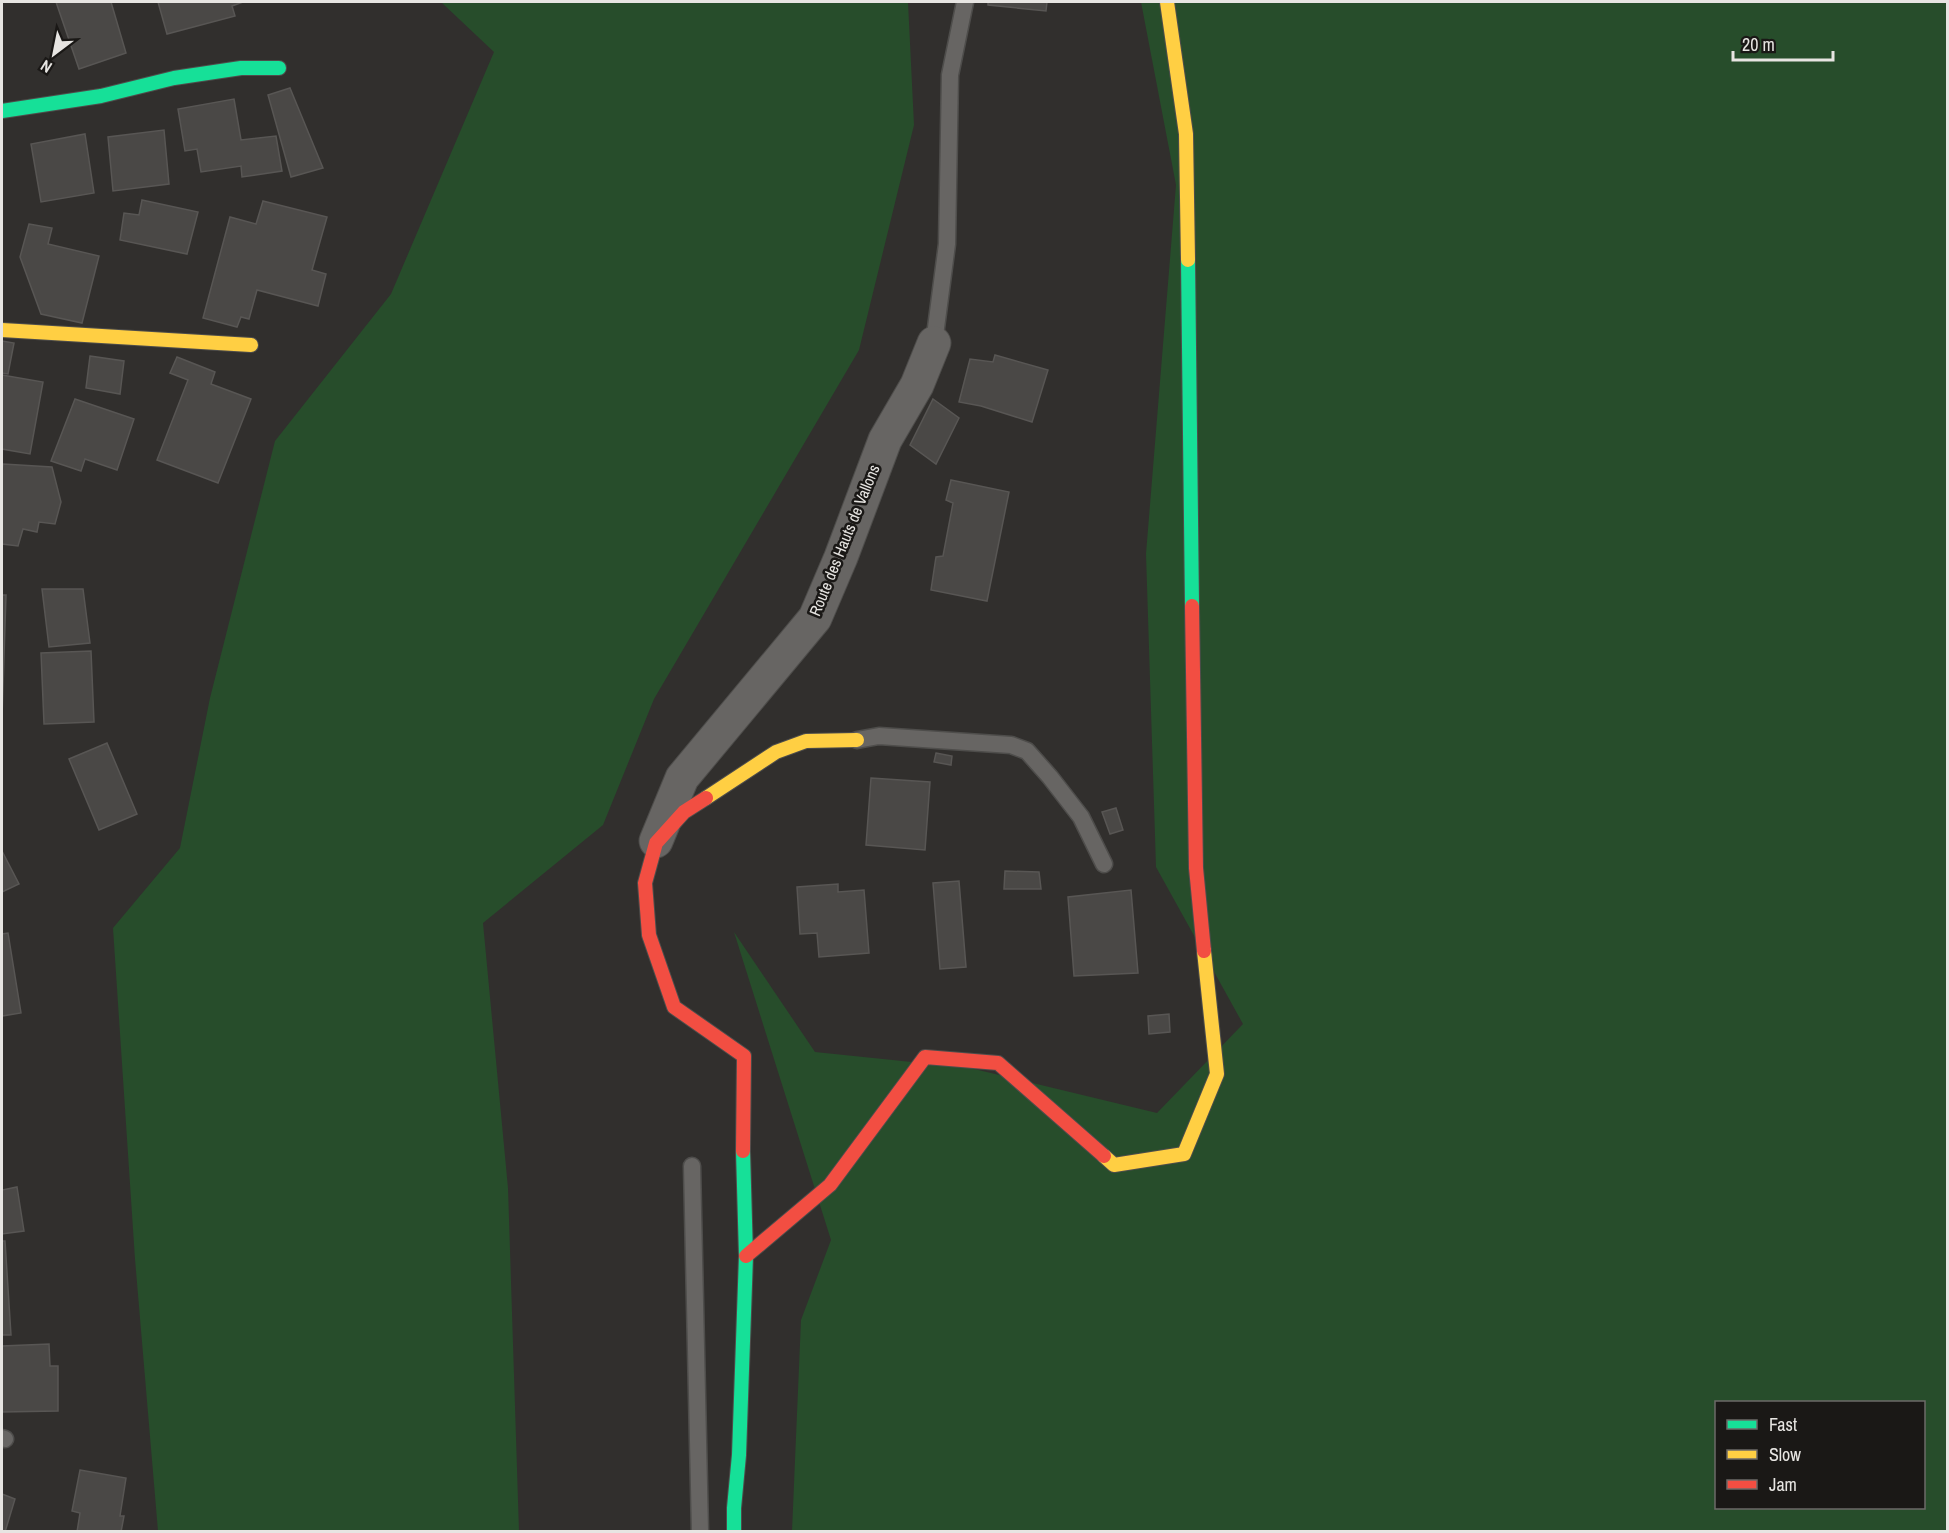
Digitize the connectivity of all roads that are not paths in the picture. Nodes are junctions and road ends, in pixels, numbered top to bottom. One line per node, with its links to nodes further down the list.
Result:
1 (965, 2): 6 (lane)
2 (1167, 2): 12 (street)
3 (279, 69): 4 (street)
4 (2, 111)
5 (2, 330): 7 (street)
6 (934, 343): 9 (street, Route des Hauts de Vallons)
7 (251, 345)
8 (857, 740): 9 (street); 10 (lane)
9 (656, 843): 12 (street)
10 (1104, 864)
11 (692, 1166): 13 (lane)
12 (746, 1256): 14 (street)
13 (700, 1532)
14 (734, 1532)

